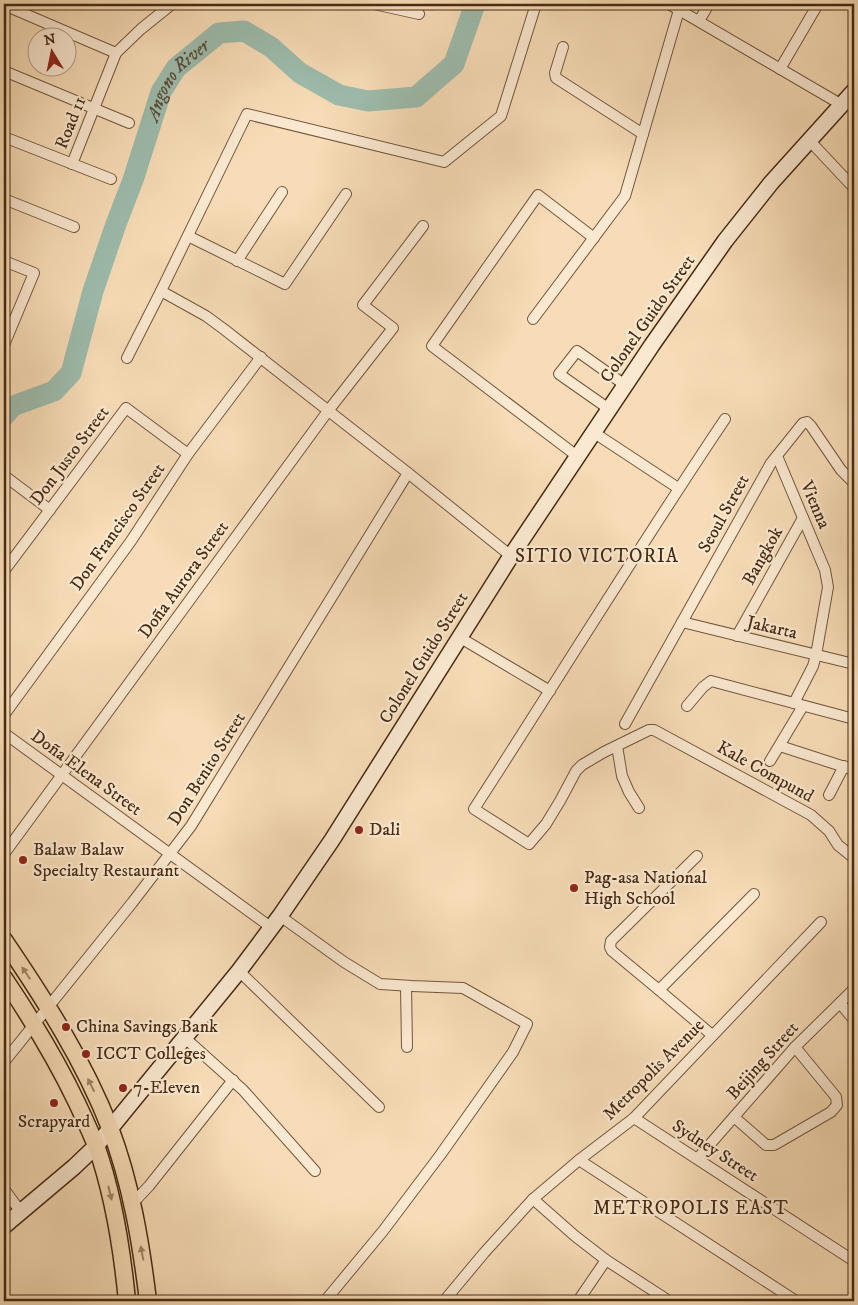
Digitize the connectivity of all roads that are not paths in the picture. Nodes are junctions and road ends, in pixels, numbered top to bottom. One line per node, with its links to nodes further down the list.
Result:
1 (374, 4): 9 (street)
2 (536, 4): 30 (street)
3 (669, 4): 8 (street)
4 (709, 4): 10 (street)
5 (818, 4): 13 (street)
6 (4, 5): 12 (street)
7 (165, 5): 12 (street, Road 11)
8 (679, 10): 10 (street); 19 (street)
9 (419, 14)
10 (699, 21): 13 (street)
11 (563, 47): 19 (street)
12 (116, 53): 17 (street, Road 11)
13 (780, 69): 16 (street)
14 (4, 71): 17 (street)
15 (854, 91): 16 (street, Colonel Guido Street)
16 (842, 105): 21 (street, Colonel Guido Street)
17 (94, 108): 18 (street); 22 (street, Road 11)
18 (129, 123)
19 (643, 134): 31 (street)
20 (4, 137): 22 (street)
21 (809, 140): 24 (street); 39 (street, Colonel Guido Street)
22 (72, 164): 23 (street)
23 (111, 179)
24 (854, 188)
25 (282, 192): 33 (street)
26 (346, 194): 33 (street)
27 (4, 199): 29 (street)
28 (424, 226): 41 (street, Doña Aurora Street)
29 (74, 227)
30 (188, 236): 33 (street); 34 (street)
31 (594, 238): 35 (street); 45 (street)
32 (4, 260): 36 (street)
33 (237, 261)
34 (161, 291): 37 (street); 38 (street)
35 (533, 319)
36 (4, 345)
37 (261, 357): 41 (street); 44 (street, Don Francisco Street)
38 (127, 358)
39 (625, 385): 40 (street, Colonel Guido Street); 40 (street)
40 (609, 409): 43 (street, Colonel Guido Street)
41 (328, 411): 47 (street); 72 (street, Doña Aurora Street)
42 (725, 419): 50 (street)
43 (593, 432): 45 (street, Colonel Guido Street); 50 (street)
44 (188, 454): 51 (street, Don Justo Street); 63 (street, Don Francisco Street)
45 (577, 456): 53 (street, Colonel Guido Street)
46 (777, 456): 49 (street, Seoul Street); 52 (street, Vienna); 55 (street, Seoul Street)
47 (408, 473): 53 (street); 76 (street, Don Benito Street)
48 (6, 477): 51 (street)
49 (854, 483)
50 (678, 488): 60 (street)
51 (50, 510): 54 (street, Don Justo Street)
52 (803, 518): 56 (street, Bangkok); 58 (street, Vienna)
53 (511, 556): 57 (street, Colonel Guido Street)
54 (4, 572)
55 (682, 622): 56 (street, Jakarta); 65 (street, Seoul Street)
56 (737, 636): 58 (street, Jakarta)
57 (459, 637): 60 (street); 80 (street, Colonel Guido Street)
58 (816, 655): 59 (street, Jakarta); 61 (street, Vienna)
59 (854, 664)
60 (550, 691): 67 (street)
61 (799, 704): 62 (street); 64 (street); 68 (street, Vienna)
62 (687, 706)
63 (4, 715)
64 (854, 719)
65 (625, 724)
66 (4, 733): 72 (street, Doña Elena Street)
67 (617, 746): 74 (street); 78 (street, Kale Compund)
68 (780, 746): 69 (street, Vienna); 70 (street)
69 (770, 761)
70 (844, 766): 71 (street); 73 (street)
71 (854, 770)
72 (61, 775): 75 (street, Doña Aurora Street); 76 (street, Doña Elena Street)
73 (829, 795)
74 (639, 808)
75 (4, 854)
76 (170, 854): 80 (street, Doña Elena Street); 89 (street, Don Benito Street)
77 (697, 856): 87 (street)
78 (854, 858)
79 (754, 894): 87 (street)
80 (276, 922): 83 (street, Colonel Guido Street); 85 (street, Doña Elena Street)
81 (821, 922): 92 (street, Metropolis Avenue)
82 (4, 940): 89 (main road, one-way to 82)
83 (239, 971): 93 (street, Colonel Guido Street); 98 (street)
84 (4, 978): 91 (main road)
85 (406, 986): 95 (street); 115 (street, Doña Elena Street)
86 (854, 989): 88 (street, Beijing Street)
87 (659, 990): 92 (street)
88 (840, 1003): 90 (street); 94 (street, Beijing Street)
89 (48, 1006): 91 (street, Don Benito Street); 101 (main road, one-way to 89)
90 (854, 1020)
91 (34, 1024): 96 (street, Don Benito Street); 102 (main road)
92 (712, 1035): 100 (street, Metropolis Avenue)
93 (184, 1038): 97 (street); 101 (street, Colonel Guido Street)
94 (796, 1047): 99 (street, Beijing Street); 99 (street)
95 (407, 1048)
96 (4, 1062)
97 (233, 1080): 105 (street); 108 (street)
98 (379, 1107)
99 (734, 1117): 103 (street, Beijing Street)
100 (634, 1118): 103 (street, Sydney Street); 104 (street, Metropolis Avenue)
101 (110, 1130): 102 (street, Colonel Guido Street); 108 (main road)
102 (96, 1146): 109 (street, Colonel Guido Street); 113 (main road, one-way to 113)
103 (698, 1158): 112 (street, Sydney Street)
104 (579, 1160): 107 (street, Metropolis Avenue); 119 (street)
105 (315, 1171)
106 (4, 1189): 109 (street)
107 (533, 1199): 111 (street); 116 (street, Metropolis Avenue)
108 (132, 1204): 114 (main road, one-way to 108)
109 (21, 1212): 110 (street, Colonel Guido Street)
110 (4, 1226)
111 (606, 1260): 117 (street); 118 (street)
112 (854, 1261)
113 (127, 1301)
114 (148, 1301)
115 (326, 1301)
116 (444, 1301)
117 (578, 1301)
118 (669, 1301)
119 (796, 1301)

